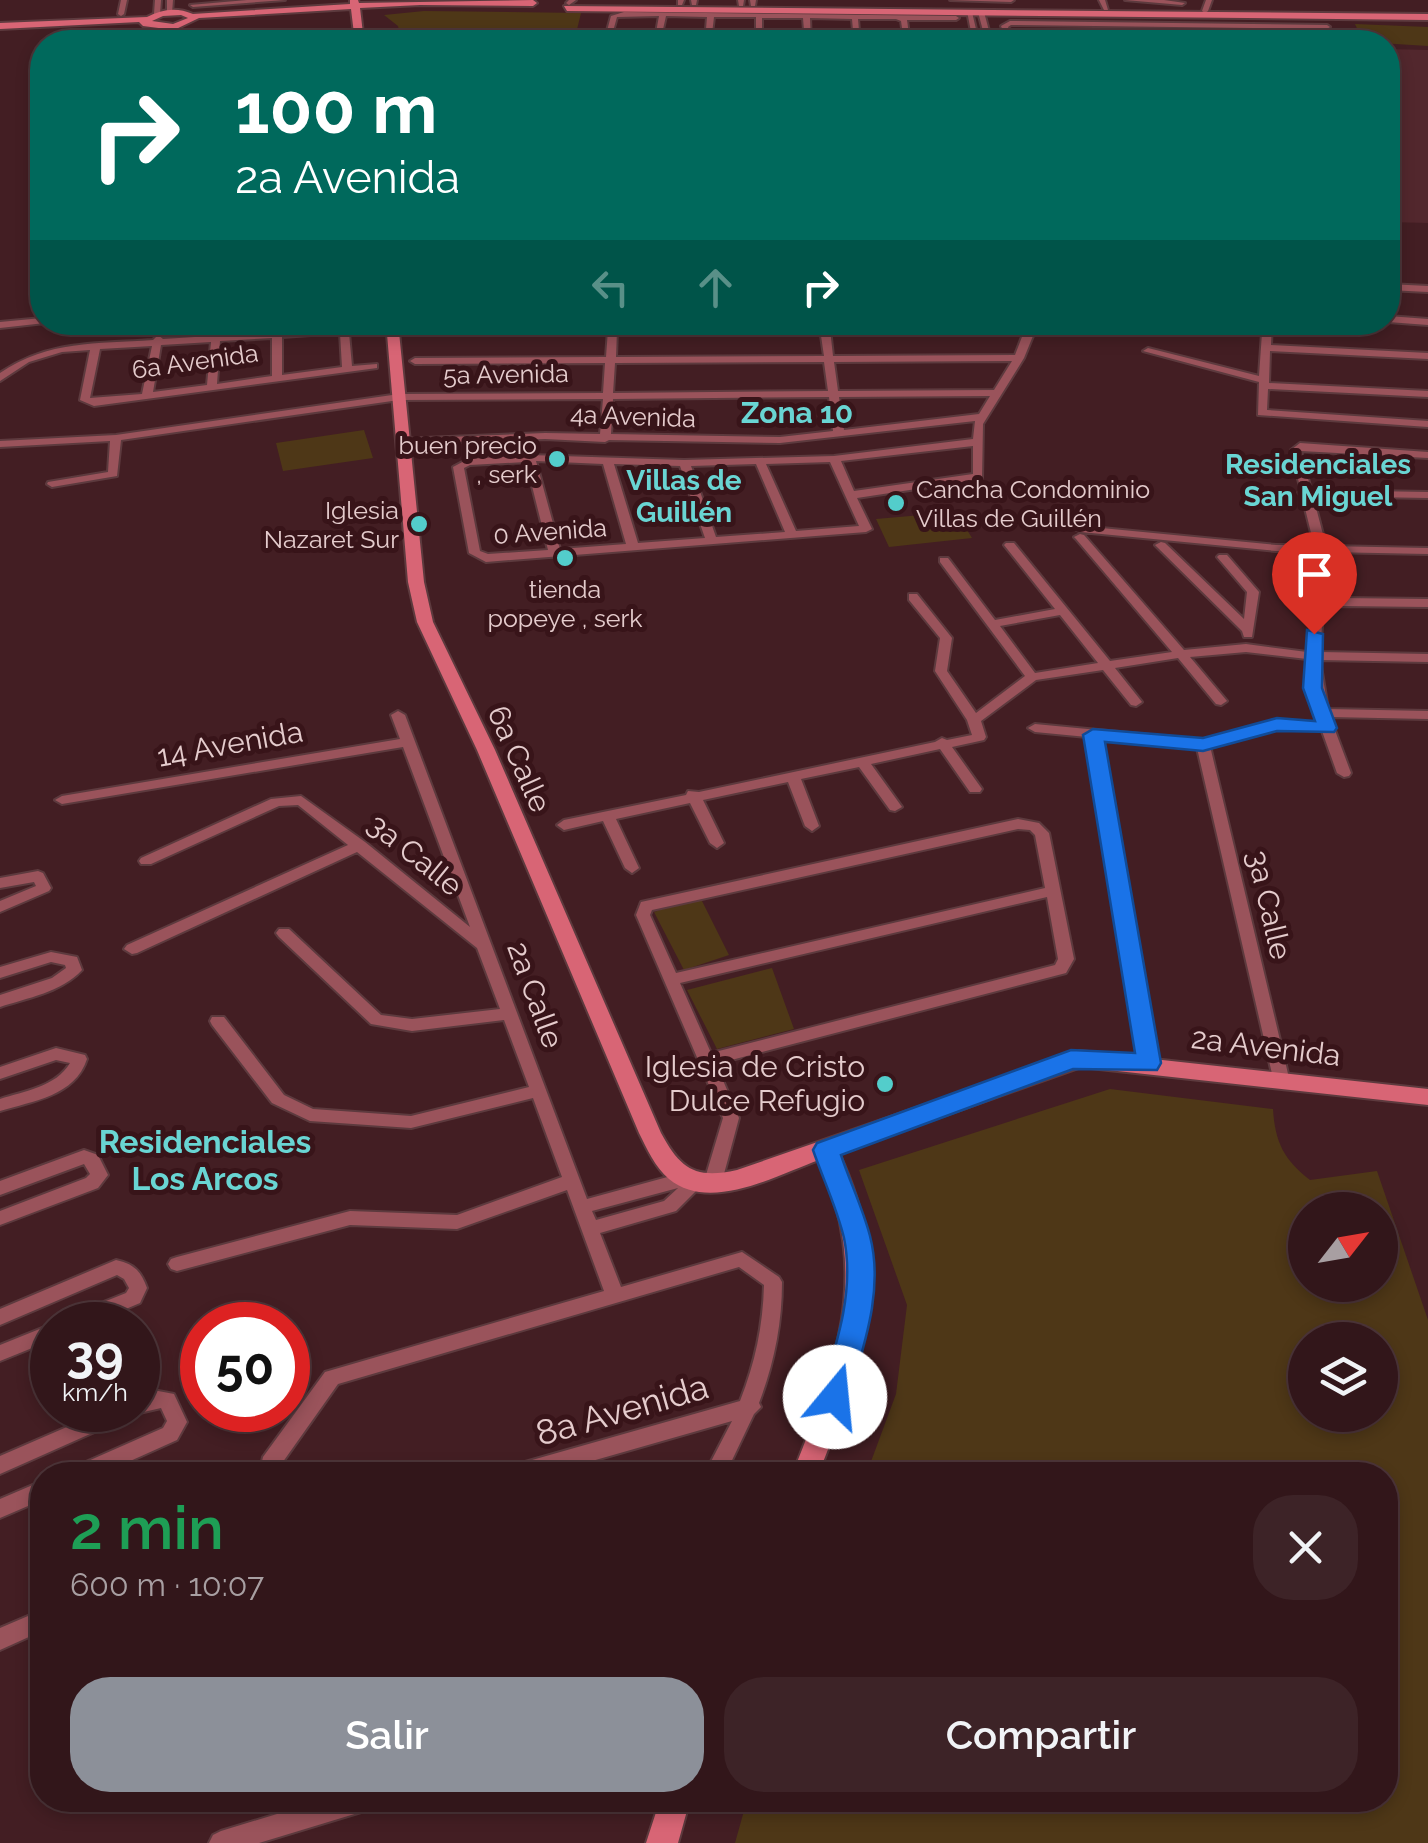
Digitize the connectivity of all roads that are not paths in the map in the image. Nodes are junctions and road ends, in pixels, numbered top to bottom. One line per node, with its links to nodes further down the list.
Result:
1 (124, 0): 23 (street)
2 (282, 0): 5 (street)
3 (953, 0): 14 (street)
4 (1128, 0): 11 (street)
5 (218, 2): 24 (street)
6 (396, 2): 12 (main road); 18 (main road)
7 (680, 2): 8 (main road); 13 (main road)
8 (694, 2): 9 (main road)
9 (741, 2): 10 (main road)
10 (753, 2): 20 (main road)
11 (1182, 2)
12 (535, 3): 13 (main road); 18 (main road)
13 (568, 3): 20 (main road)
14 (1012, 4): 17 (main road); 20 (main road)
15 (158, 5): 16 (main road); 33 (main road)
16 (170, 5): 24 (main road)
17 (1099, 5): 22 (main road)
18 (355, 6): 24 (main road)
19 (1207, 6): 22 (main road); 27 (main road)
20 (901, 12): 21 (main road); 30 (street); 32 (street); 49 (street)
21 (968, 12): 31 (main road); 50 (street)
22 (1166, 12): 27 (main road); 31 (main road)
23 (122, 14)
24 (193, 14): 33 (main road)
25 (663, 14): 26 (street); 43 (street); 44 (street)
26 (711, 15): 28 (street); 45 (street)
27 (1428, 15)
28 (759, 16): 29 (street); 46 (street)
29 (806, 16): 30 (street); 47 (street)
30 (855, 17): 48 (street)
31 (982, 17): 36 (street); 51 (street)
32 (956, 18)
33 (144, 21): 42 (main road)
34 (1053, 24): 35 (street); 36 (street); 53 (street)
35 (1102, 24): 37 (street); 54 (street)
36 (1005, 25): 52 (street)
37 (1152, 25): 38 (street); 55 (street)
38 (1202, 25): 39 (street); 56 (street)
39 (1256, 26): 40 (street); 57 (street)
40 (1305, 26): 41 (street); 58 (street)
41 (1327, 27)
42 (0, 28)
43 (610, 30)
44 (660, 30)
45 (709, 30)
46 (759, 30)
47 (807, 30)
48 (856, 30)
49 (905, 30)
50 (973, 30)
51 (986, 30)
52 (1006, 30)
53 (1056, 30)
54 (1105, 30)
55 (1154, 30)
56 (1205, 30)
57 (1256, 30)
58 (1306, 30)
59 (1400, 288): 60 (street)
60 (1428, 289)
61 (1400, 321): 63 (street)
62 (30, 322): 64 (street)
63 (1428, 322)
64 (5, 324): 75 (street)
65 (196, 335): 74 (street)
66 (216, 335): 89 (street)
67 (278, 335): 87 (street)
68 (345, 335): 85 (street)
69 (389, 335): 95 (main road, 6a Calle)
70 (612, 335): 83 (street)
71 (826, 335): 81 (street)
72 (1028, 335): 80 (street)
73 (1267, 335): 77 (street)
74 (157, 341): 76 (street); 94 (street)
75 (0, 342)
76 (92, 346): 86 (street); 94 (street, 6a Avenida)
77 (1266, 348): 79 (street); 88 (street)
78 (1148, 351): 88 (street)
79 (1428, 356)
80 (1019, 358): 81 (street); 90 (street)
81 (829, 359): 83 (street); 91 (street)
82 (415, 361): 83 (street)
83 (610, 361): 93 (street)
84 (373, 366): 85 (street, 6a Avenida)
85 (347, 369): 87 (street, 6a Avenida)
86 (0, 378)
87 (277, 378): 89 (street, 6a Avenida)
88 (1263, 383): 92 (street); 97 (street)
89 (212, 387): 94 (street, 6a Avenida)
90 (998, 393): 91 (street, 5a Avenida); 96 (street)
91 (834, 394): 93 (street, 5a Avenida); 98 (street)
92 (1428, 394)
93 (608, 395): 95 (street, 5a Avenida); 100 (street)
94 (147, 396)
95 (399, 397): 99 (street, 5a Avenida); 101 (main road, 6a Calle)
96 (981, 417): 98 (street, 4a Avenida); 102 (street)
97 (1428, 424)
98 (840, 434): 100 (street, 4a Avenida)
99 (116, 438): 103 (street, 5a Avenida); 110 (street)
100 (605, 439): 101 (street, 4a Avenida)
101 (403, 440): 181 (main road, 6a Calle)
102 (976, 442): 106 (street); 111 (street)
103 (0, 444)
104 (1428, 455): 112 (street)
105 (530, 458): 107 (street); 121 (street); 121 (street, 0 Avenida)
106 (834, 459): 108 (street); 111 (street)
107 (607, 460): 109 (street); 118 (street)
108 (760, 462): 109 (street); 114 (street)
109 (684, 463): 115 (street)
110 (52, 484)
111 (852, 495): 114 (street, 0 Avenida)
112 (1304, 496): 113 (street); 119 (street)
113 (1428, 498)
114 (792, 536): 115 (street, 0 Avenida)
115 (712, 542): 118 (street, 0 Avenida)
116 (1160, 544): 128 (street)
117 (1010, 545): 126 (street)
118 (633, 548): 121 (street, 0 Avenida)
119 (1320, 550): 120 (street); 130 (street)
120 (1428, 551)
121 (555, 553)
122 (1222, 557): 128 (street)
123 (944, 560): 127 (street)
124 (913, 597): 140 (street)
125 (1428, 603): 131 (street)
126 (1064, 611): 127 (street); 133 (street)
127 (992, 624): 134 (street)
128 (1248, 630): 129 (street)
129 (1246, 648): 130 (street); 131 (street)
130 (1181, 654): 133 (street); 135 (street)
131 (1310, 656): 132 (street); 137 (street)
132 (1428, 658)
133 (1108, 665): 134 (street); 136 (street)
134 (1032, 677): 140 (street)
135 (1220, 701)
136 (1136, 702)
137 (1321, 713): 139 (street); 142 (street)
138 (398, 715): 144 (street, 2a Calle)
139 (1426, 718)
140 (974, 720): 145 (street)
141 (1035, 728): 143 (street)
142 (1327, 728): 146 (street); 148 (street)
143 (1093, 735): 146 (street); 173 (street)
144 (408, 742): 152 (street, 14 Avenida); 165 (street, 2a Calle)
145 (942, 742): 147 (street); 150 (street)
146 (1203, 744): 175 (street, 3a Calle)
147 (862, 761): 149 (street); 153 (street)
148 (1344, 773)
149 (792, 776): 151 (street); 156 (street)
150 (975, 789)
151 (693, 794): 154 (street); 157 (street)
152 (62, 800)
153 (895, 807)
154 (607, 816): 155 (street); 160 (street)
155 (564, 825)
156 (812, 826)
157 (717, 843)
158 (360, 845): 159 (street, 3a Calle); 165 (street, 3a Calle); 166 (street)
159 (146, 861)
160 (632, 868)
161 (0, 883): 163 (street)
162 (1053, 891): 168 (street); 168 (street); 172 (street)
163 (0, 907)
164 (284, 933): 170 (street)
165 (484, 947): 170 (street, 2a Calle)
166 (132, 949)
167 (0, 974): 169 (street)
168 (672, 980): 172 (street)
169 (0, 1001)
170 (510, 1014): 176 (street, 2a Calle)
171 (218, 1021): 176 (street)
172 (709, 1060): 181 (street)
173 (1149, 1063): 175 (main road, 2a Avenida); 179 (main road, 2a Avenida)
174 (0, 1074): 178 (street)
175 (1281, 1078): 177 (main road, 2a Avenida)
176 (538, 1091): 180 (street, 2a Calle)
177 (1428, 1097)
178 (0, 1105)
179 (826, 1150): 181 (main road, 2a Avenida); 201 (main road)
180 (572, 1181): 183 (street, 2a Calle); 186 (street)
181 (696, 1183): 183 (street, 2a Avenida); 185 (street, 2a Avenida)
182 (0, 1188): 184 (street)
183 (582, 1207): 185 (street, 2a Calle)
184 (0, 1218)
185 (590, 1229): 187 (street, 2a Calle)
186 (177, 1264)
187 (615, 1296): 195 (street); 198 (street)
188 (35, 1302): 189 (street)
189 (123, 1302)
190 (30, 1304): 191 (street)
191 (0, 1317)
192 (30, 1341): 193 (street)
193 (0, 1353)
194 (160, 1400): 197 (street)
195 (751, 1408): 199 (street, 8a Avenida); 200 (street)
196 (76, 1432): 202 (street)
197 (106, 1462)
198 (271, 1462)
199 (558, 1462)
200 (721, 1462)
201 (810, 1462)
202 (0, 1465)
203 (30, 1495): 204 (street)
204 (0, 1508)
205 (30, 1625): 206 (street)
206 (0, 1639)
207 (321, 1812): 209 (street)
208 (671, 1812): 210 (main road)
209 (222, 1843)
210 (662, 1843)

